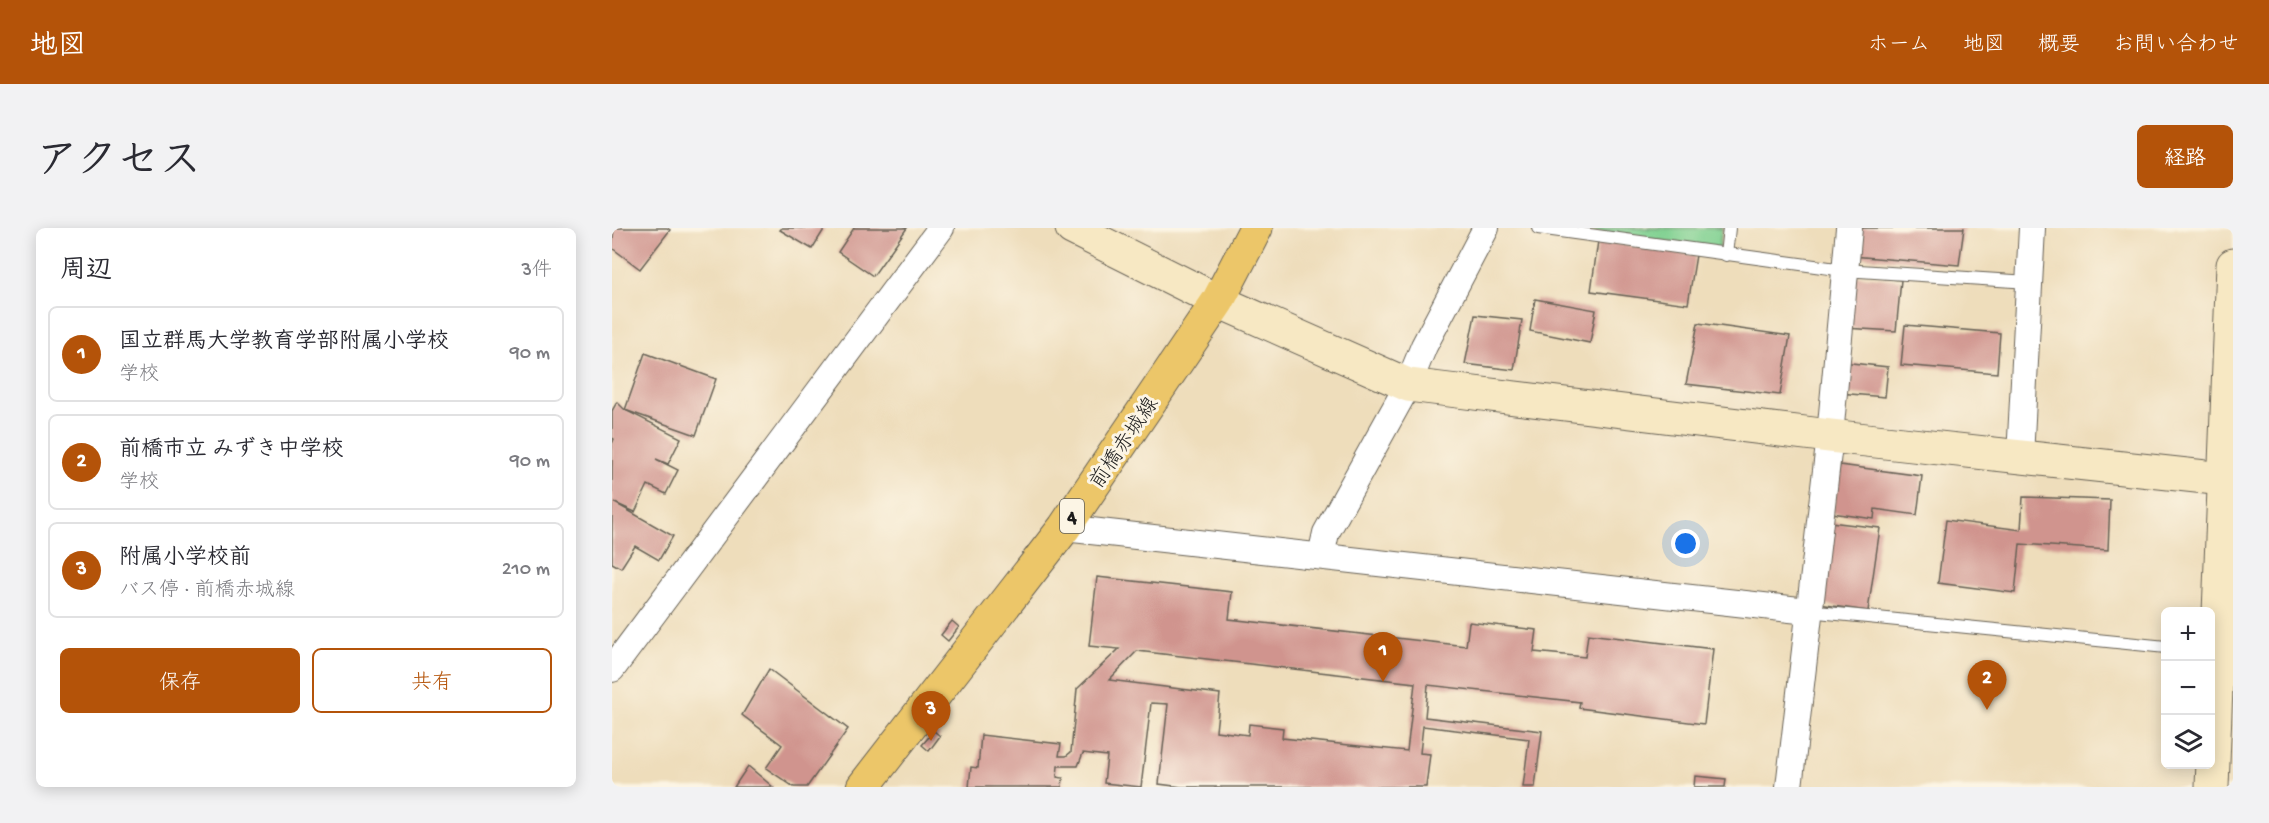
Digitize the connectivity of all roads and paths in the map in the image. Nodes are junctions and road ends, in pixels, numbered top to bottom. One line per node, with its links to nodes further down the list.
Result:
1 (941, 228): 24 (street)
2 (1072, 228): 13 (street)
3 (1256, 228): 13 (main road, 前橋赤城線 / 4)
4 (1486, 228): 14 (street)
5 (1538, 228): 9 (lane)
6 (1729, 228): 9 (lane)
7 (1849, 228): 11 (street)
8 (2032, 228): 12 (street)
9 (1726, 255): 11 (lane)
10 (2233, 265): 17 (street)
11 (1844, 270): 12 (lane); 15 (street)
12 (2029, 282): 16 (street)
13 (1218, 301): 14 (street); 18 (main road, 前橋赤城線 / 4)
14 (1408, 385): 15 (street); 19 (street)
15 (1830, 436): 16 (street); 20 (street)
16 (2020, 457): 17 (street)
17 (2230, 479): 22 (street)
18 (1064, 528): 19 (street); 25 (main road, 前橋赤城線 / 4)
19 (1321, 556): 20 (street)
20 (1808, 611): 21 (lane); 26 (street)
21 (2161, 647)
22 (2215, 651)
23 (2215, 661): 27 (street)
24 (612, 669)
25 (863, 787)
26 (1789, 787)
27 (2212, 787)

